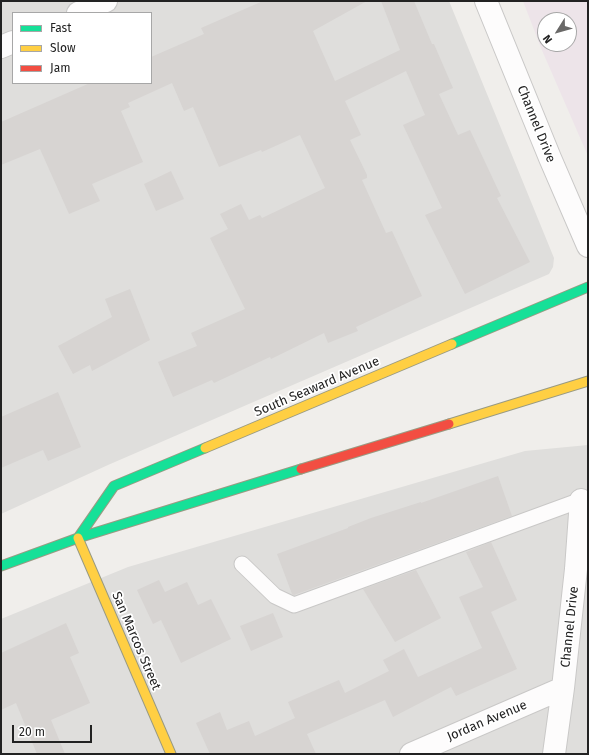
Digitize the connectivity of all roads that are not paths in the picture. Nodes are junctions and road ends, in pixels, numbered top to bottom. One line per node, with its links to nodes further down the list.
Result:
1 (106, 1): 3 (street)
2 (486, 1): 6 (street, Channel Drive)
3 (80, 12)
4 (12, 42): 5 (street)
5 (1, 47)
6 (588, 246)
7 (588, 287): 10 (street, South Seaward Avenue)
8 (588, 380): 10 (street)
9 (581, 500): 11 (lane); 13 (street, Channel Drive)
10 (78, 538): 12 (street); 14 (street, San Marcos Street)
11 (242, 564)
12 (1, 566)
13 (563, 688): 15 (street, Jordan Avenue); 16 (street, Channel Drive)
14 (171, 754)
15 (411, 754)
16 (554, 754)

